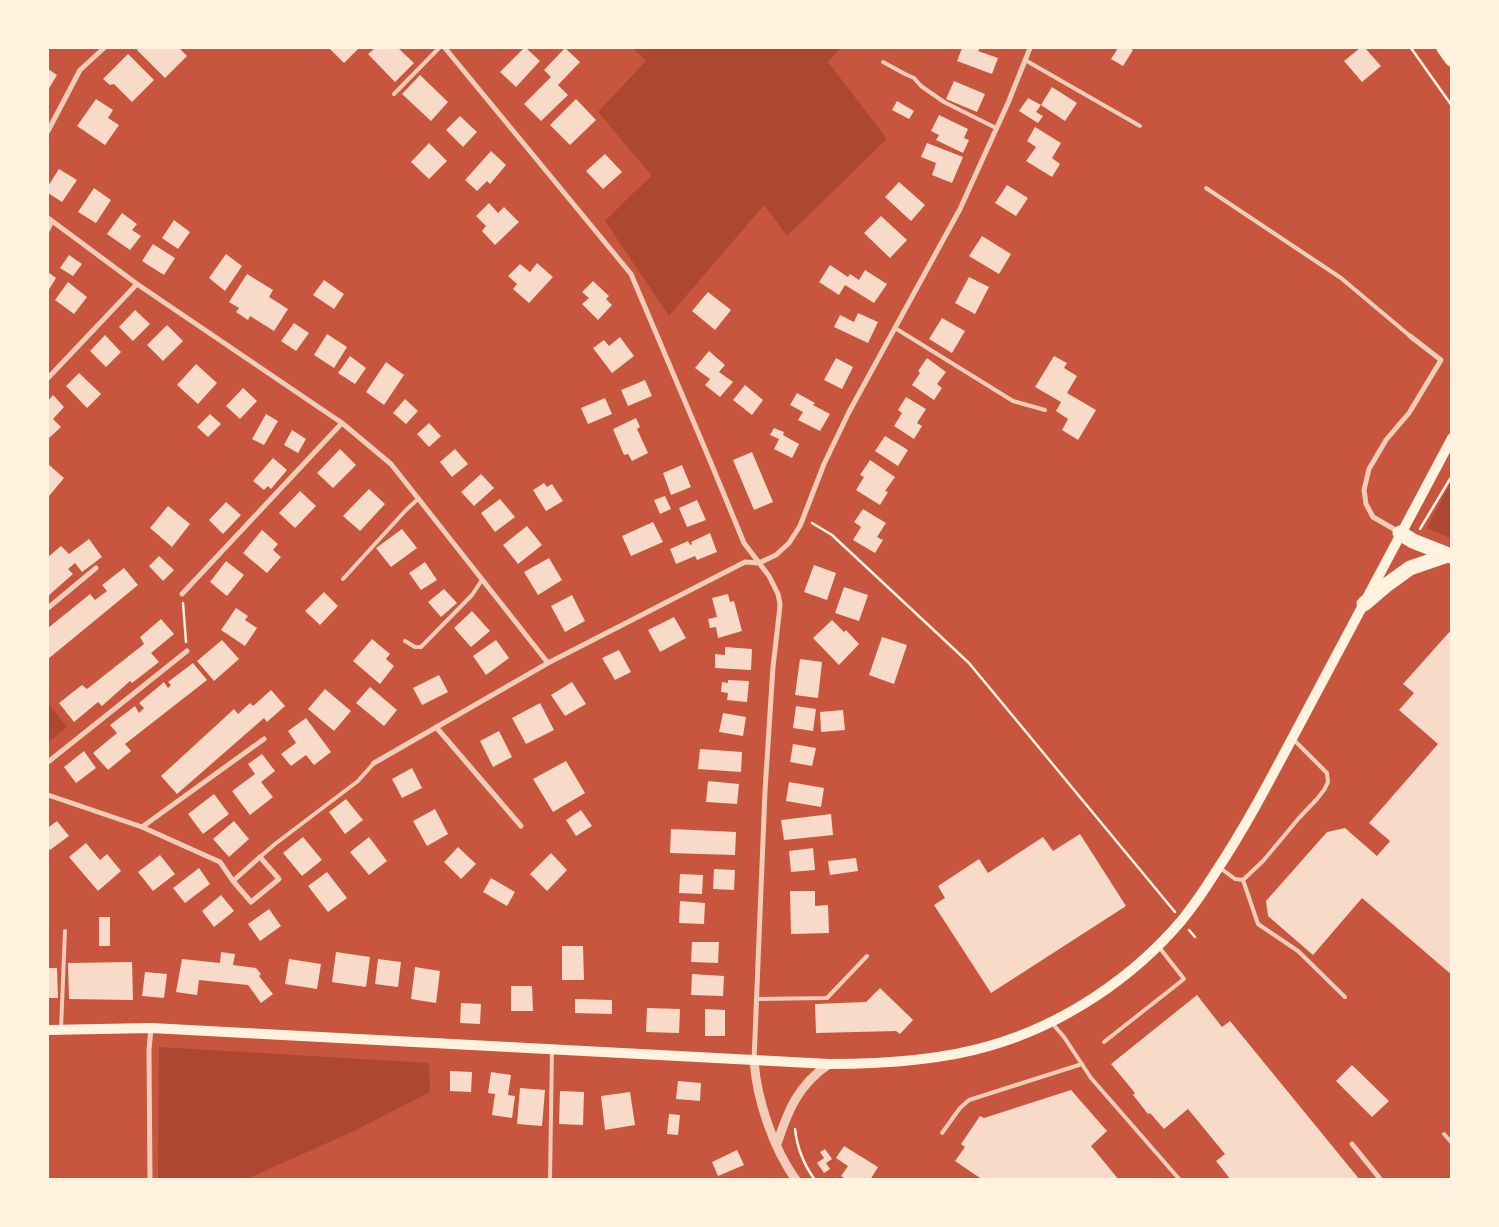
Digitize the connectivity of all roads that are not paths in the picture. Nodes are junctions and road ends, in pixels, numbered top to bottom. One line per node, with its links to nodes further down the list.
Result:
1 (104, 48): 12 (street)
2 (439, 48): 9 (lane)
3 (445, 48): 26 (street)
4 (1030, 48): 7 (street)
5 (1444, 48): 6 (highway)
6 (1452, 58)
7 (1025, 60): 10 (lane); 11 (street)
8 (884, 62): 11 (lane)
9 (394, 94)
10 (1140, 126)
11 (996, 128): 17 (street)
12 (48, 131)
13 (1206, 188): 18 (lane)
14 (50, 220): 15 (lane); 16 (street)
15 (48, 230)
16 (137, 284): 19 (street); 21 (street)
17 (895, 328): 20 (lane); 26 (street)
18 (1410, 336): 24 (street)
19 (48, 378)
20 (1045, 410)
21 (342, 423): 23 (street); 30 (street)
22 (1452, 438): 24 (main road)
23 (418, 499): 28 (lane); 29 (street)
24 (1400, 533): 25 (highway); 31 (main road)
25 (1450, 556): 31 (highway)
26 (759, 563): 35 (street); 52 (street)
27 (96, 568): 32 (street)
28 (343, 579)
29 (482, 580): 33 (lane); 35 (street)
30 (182, 594)
31 (1364, 604): 37 (main road)
32 (48, 608)
33 (405, 641)
34 (187, 651): 39 (street)
35 (548, 664): 36 (street)
36 (436, 727): 40 (street); 42 (street)
37 (1292, 738): 45 (main road); 46 (lane)
38 (264, 739): 43 (street)
39 (48, 762)
40 (374, 763): 44 (lane)
41 (48, 795): 43 (street)
42 (521, 826)
43 (142, 827): 47 (street)
44 (260, 857): 47 (street); 47 (street)
45 (1219, 867): 46 (lane); 49 (main road)
46 (1243, 880): 51 (lane)
47 (233, 881)
48 (65, 931): 55 (lane)
49 (1158, 946): 53 (main road); 57 (lane)
50 (867, 956): 52 (lane)
51 (1344, 997)
52 (757, 999): 59 (street)
53 (1052, 1022): 60 (main road); 61 (lane)
54 (151, 1028): 55 (main road); 58 (main road); 67 (street)
55 (61, 1029): 56 (main road)
56 (48, 1030)
57 (1104, 1042)
58 (552, 1049): 59 (main road); 68 (lane)
59 (754, 1061): 60 (main road); 65 (street)
60 (829, 1064): 65 (street)
61 (1082, 1064): 62 (lane); 70 (lane)
62 (942, 1133)
63 (1444, 1134): 64 (lane)
64 (1452, 1143)
65 (777, 1144): 69 (street)
66 (1352, 1144): 71 (street)
67 (150, 1180)
68 (550, 1180)
69 (796, 1180)
70 (1180, 1180)
71 (1381, 1180)

